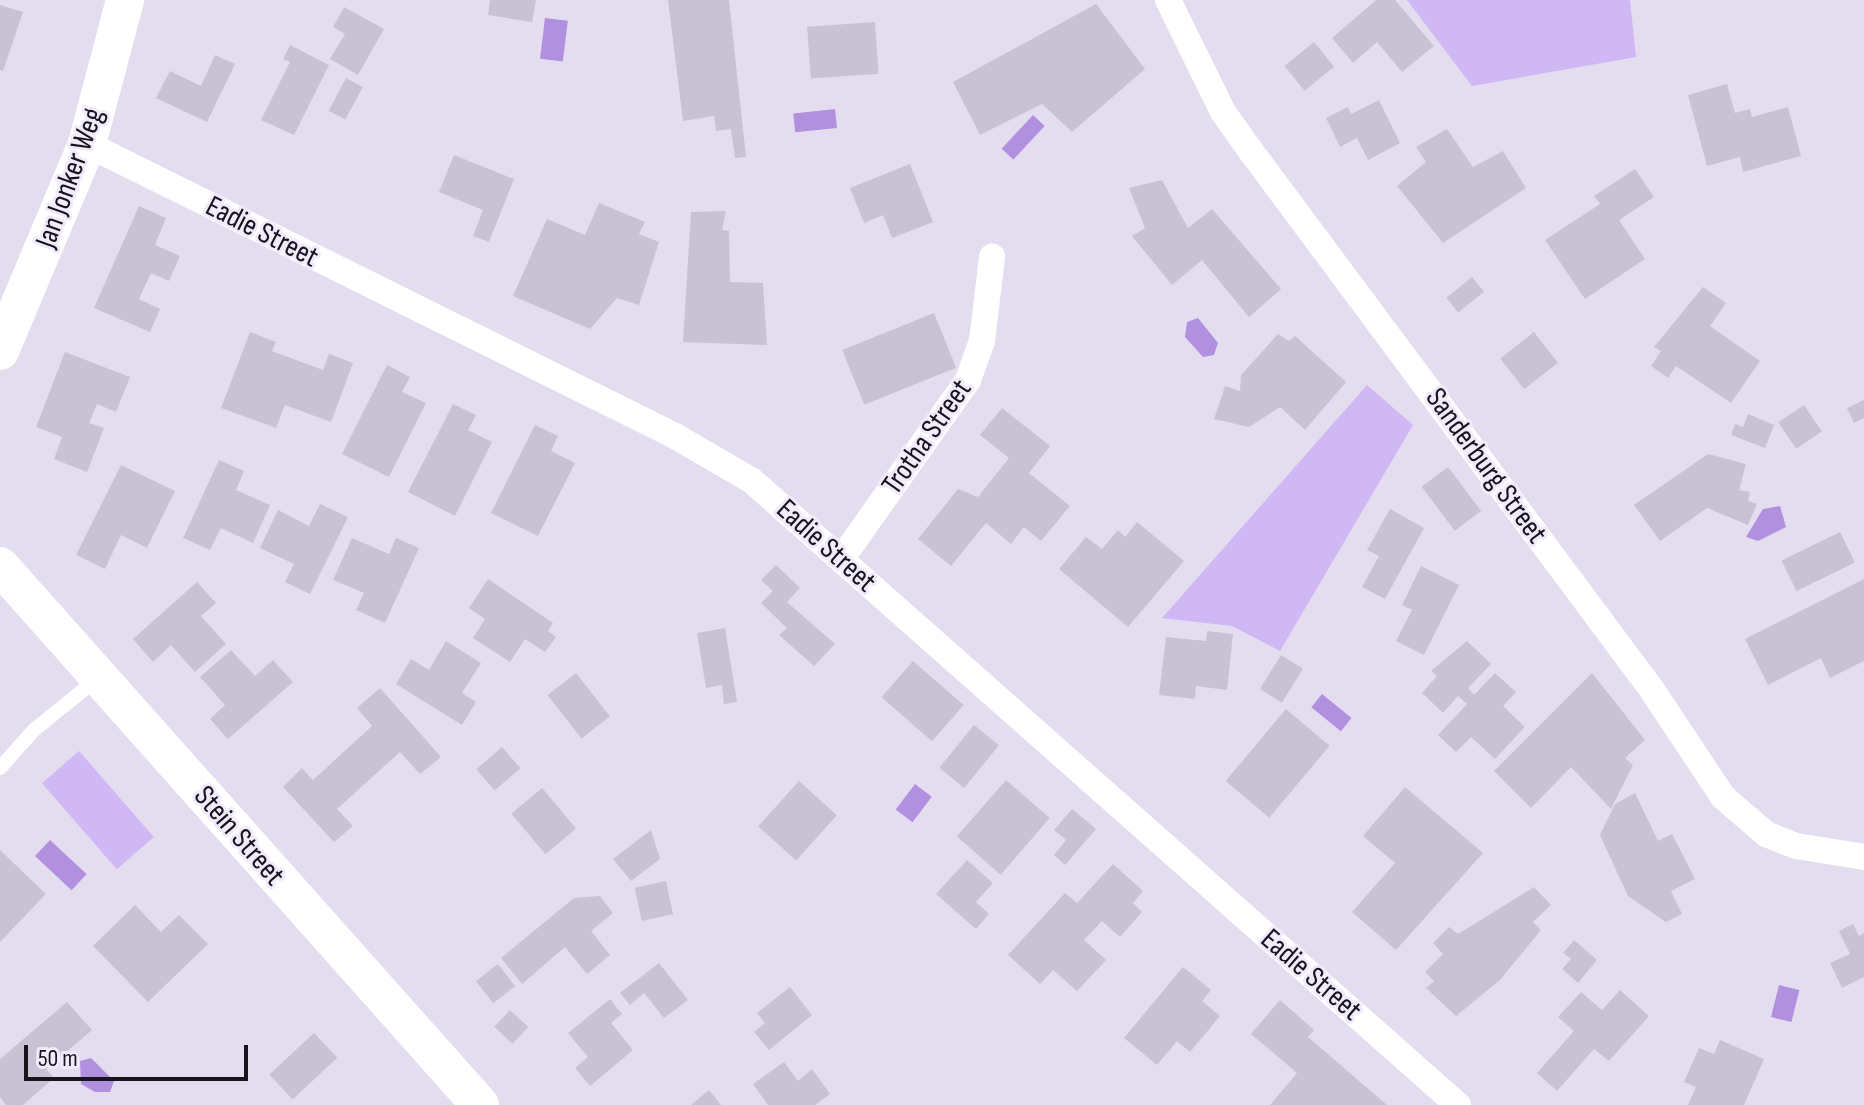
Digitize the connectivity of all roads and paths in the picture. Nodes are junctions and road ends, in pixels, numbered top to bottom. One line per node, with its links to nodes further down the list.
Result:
1 (125, 0): 3 (street, Jan Jonker Weg)
2 (1168, 0): 10 (street, Sanderburg Street)
3 (87, 144): 5 (street, Jan Jonker Weg); 6 (street, Eadie Street)
4 (992, 257): 6 (street, Trotha Street)
5 (0, 351)
6 (842, 558): 12 (street, Eadie Street)
7 (0, 566): 8 (street, Stein Street)
8 (98, 677): 9 (lane); 11 (street, Stein Street)
9 (0, 768)
10 (1864, 857)
11 (480, 1105)
12 (1458, 1105)

